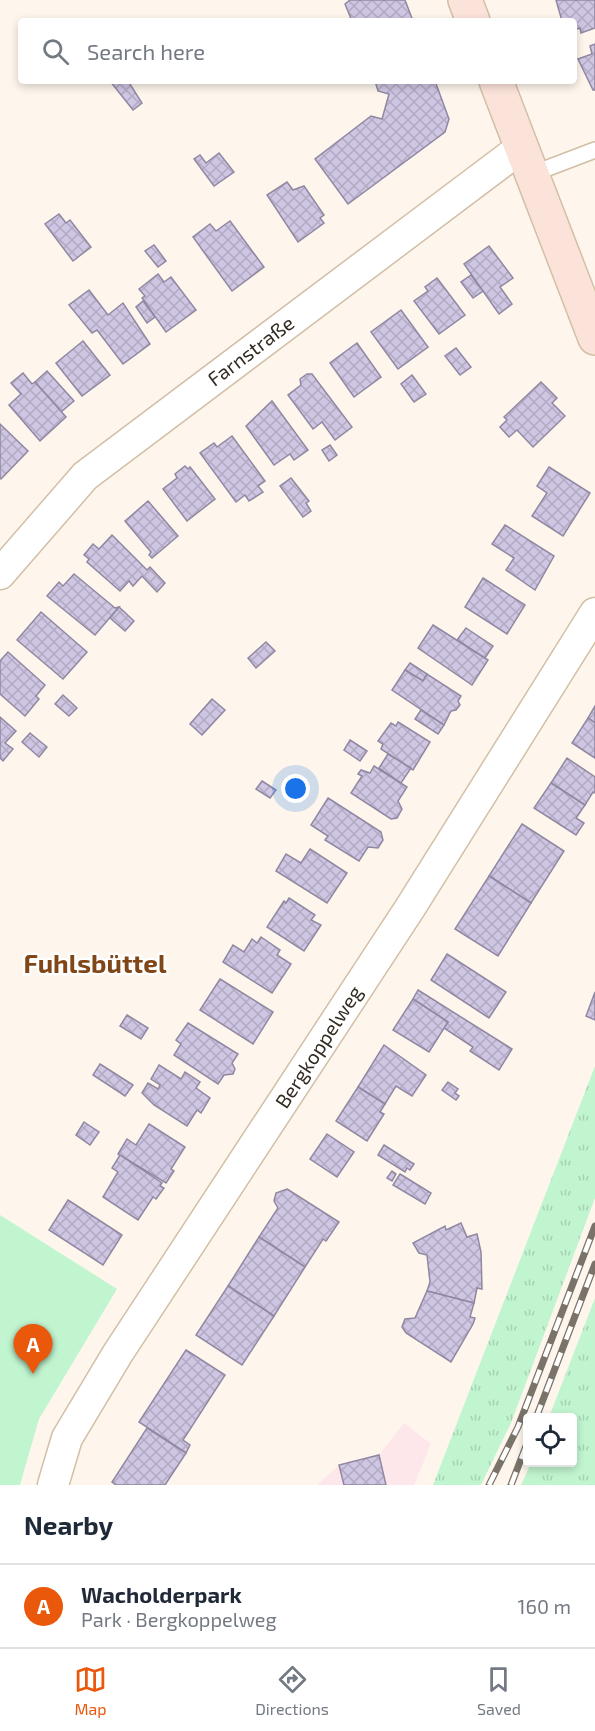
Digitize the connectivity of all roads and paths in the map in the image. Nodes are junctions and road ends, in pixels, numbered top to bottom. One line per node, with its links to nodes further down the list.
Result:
1 (465, 0): 2 (street)
2 (472, 18)
3 (497, 84): 5 (street)
4 (595, 150): 5 (lane)
5 (527, 160): 6 (street); 7 (street, Farnstraße)
6 (595, 338)
7 (0, 574)
8 (595, 613): 9 (street, Bergkoppelweg)
9 (53, 1485)

